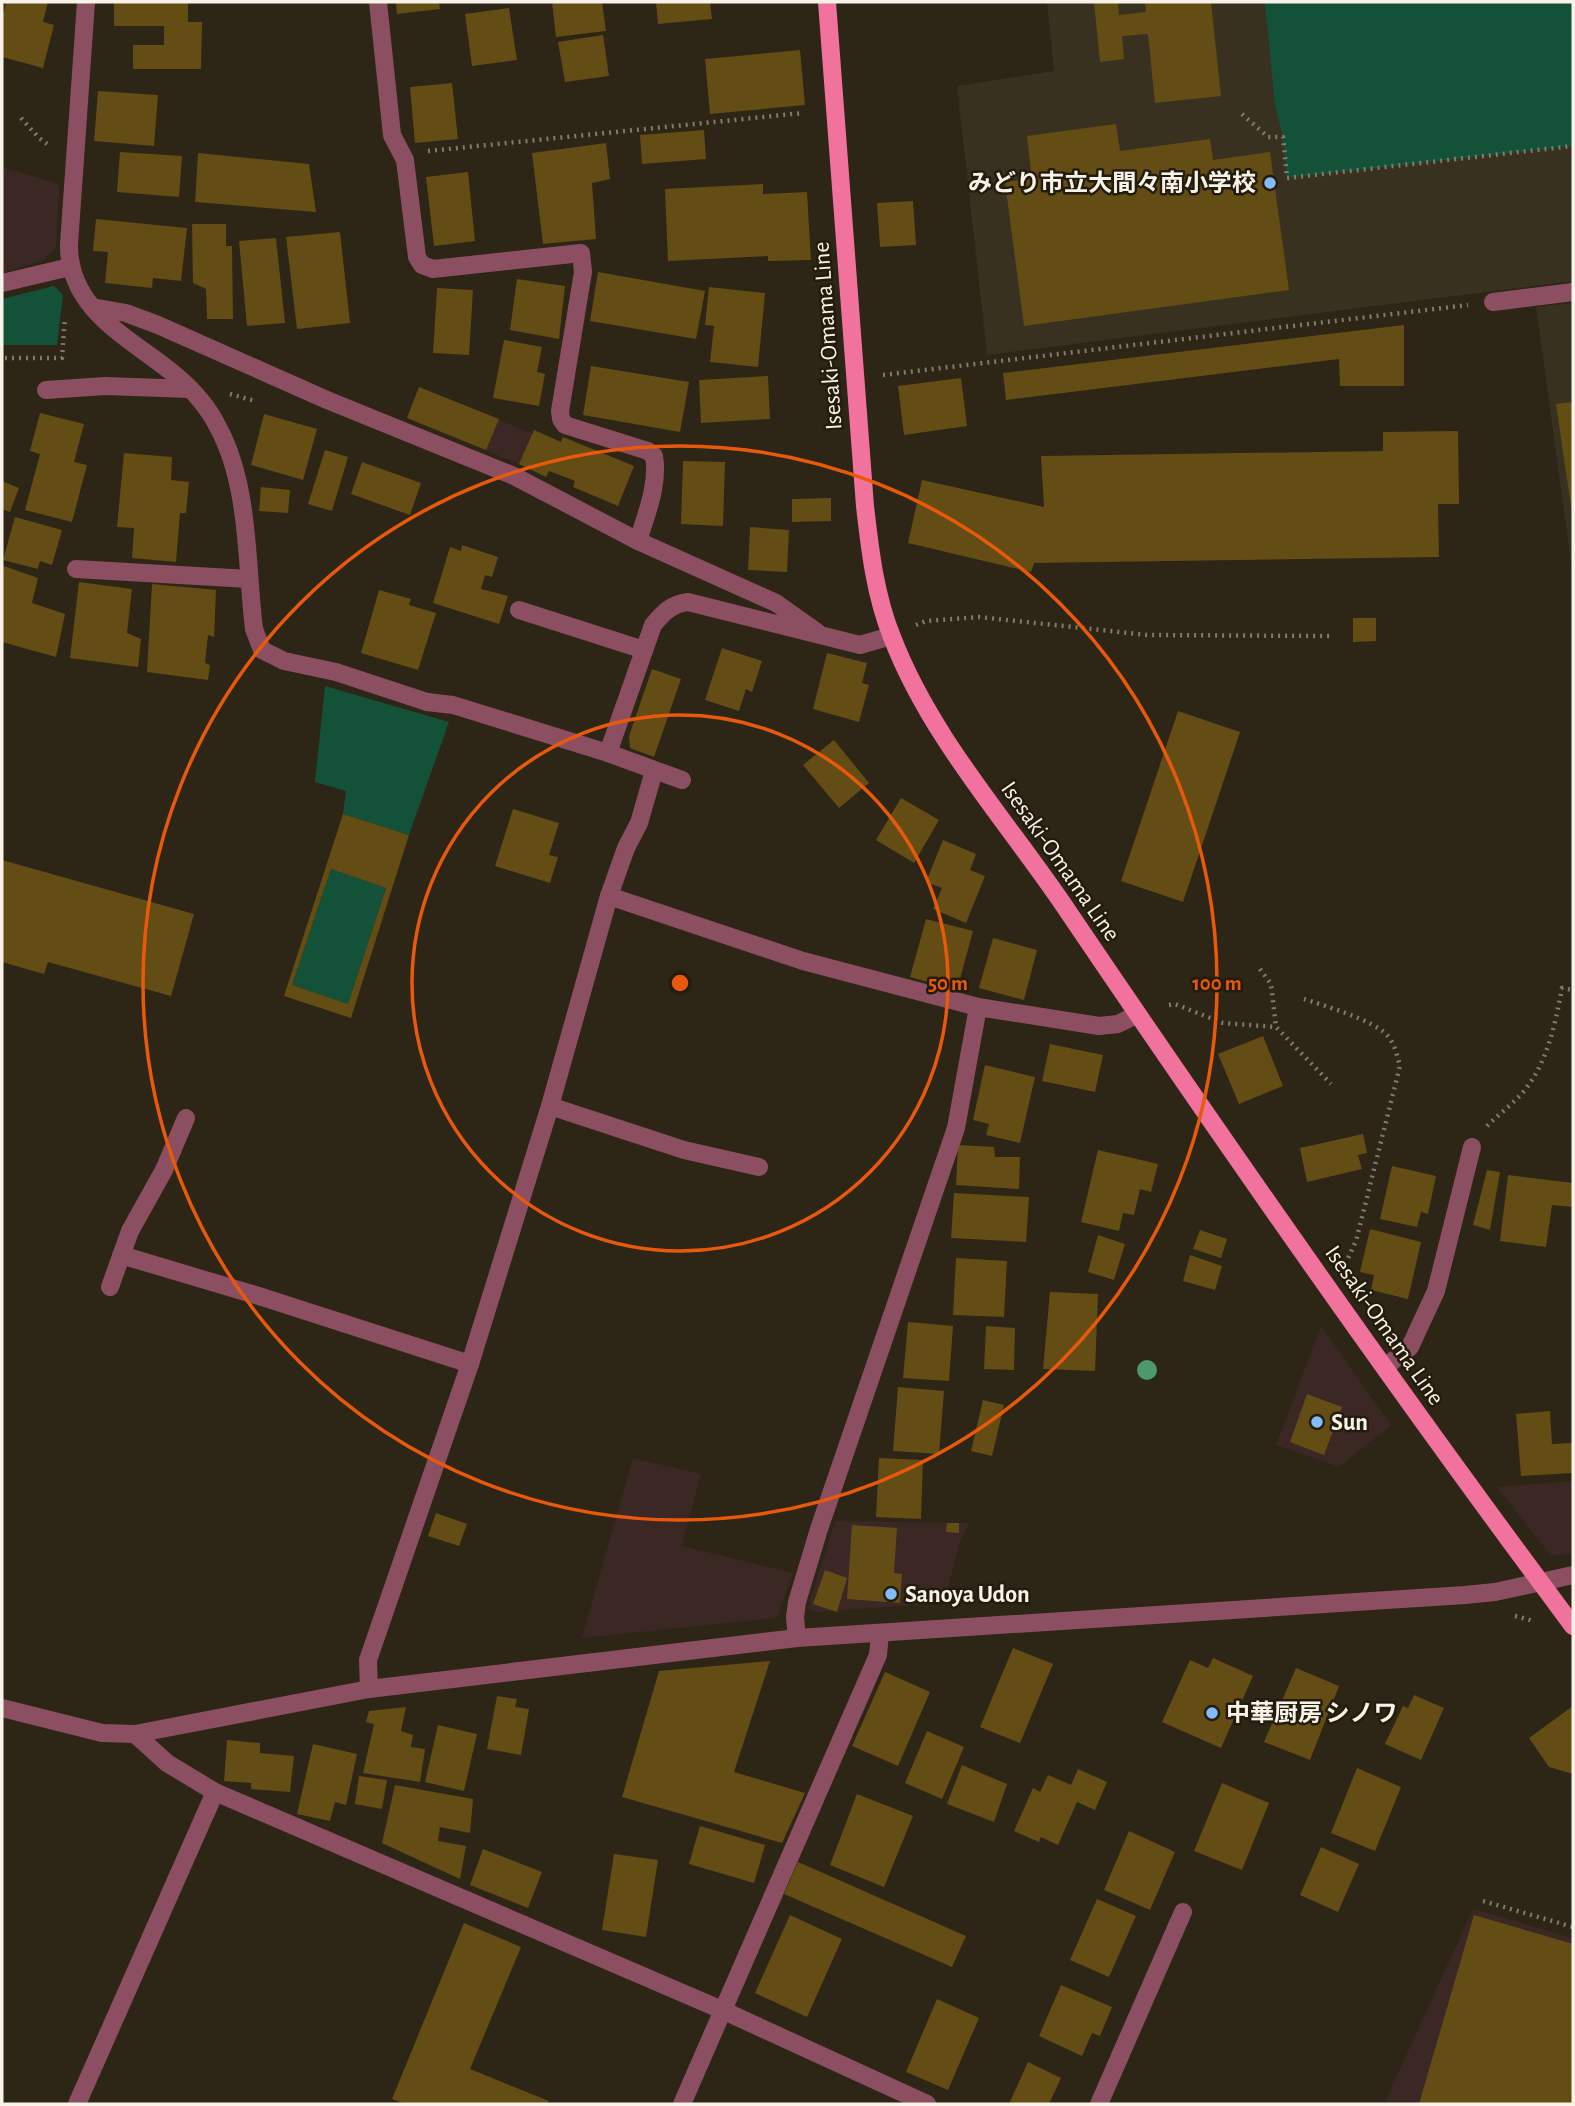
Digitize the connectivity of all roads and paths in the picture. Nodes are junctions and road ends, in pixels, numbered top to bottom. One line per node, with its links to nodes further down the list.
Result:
1 (86, 2): 8 (street)
2 (378, 2): 7 (street)
3 (827, 2): 23 (main road, Isesaki-Omama Line)
4 (803, 113): 7 (path)
5 (1242, 114): 6 (path)
6 (1573, 146)
7 (402, 151): 18 (street)
8 (71, 267): 9 (street); 13 (street)
9 (2, 283)
10 (1573, 292): 11 (street)
11 (1493, 302): 15 (path)
12 (66, 306): 14 (path)
13 (92, 307): 16 (street); 18 (street)
14 (5, 358)
15 (875, 376)
16 (190, 389): 17 (street); 20 (street)
17 (46, 390)
18 (638, 541): 22 (street)
19 (76, 569): 20 (street)
20 (249, 579): 26 (street)
21 (519, 610): 25 (street)
22 (817, 632): 23 (street); 25 (street)
23 (891, 636): 24 (path); 35 (main road, Isesaki-Omama Line)
24 (1330, 636)
25 (644, 650): 26 (street)
26 (608, 753): 27 (street)
27 (654, 771): 28 (street); 29 (street)
28 (682, 780)
29 (609, 896): 34 (street); 38 (street)
30 (1260, 969): 36 (path)
31 (1573, 990): 40 (path)
32 (1304, 999): 43 (path)
33 (1169, 1005): 36 (path)
34 (978, 1007): 35 (street); 53 (street)
35 (1136, 1015): 43 (main road, Isesaki-Omama Line)
36 (1276, 1027): 37 (path)
37 (1331, 1084)
38 (550, 1106): 41 (street); 45 (street)
39 (187, 1118): 42 (street)
40 (1472, 1147): 46 (street)
41 (759, 1167)
42 (121, 1255): 44 (street); 45 (street)
43 (1324, 1282): 46 (main road, Isesaki-Omama Line)
44 (110, 1287)
45 (470, 1364): 54 (street)
46 (1385, 1367): 48 (main road, Isesaki-Omama Line)
47 (1573, 1575): 48 (street)
48 (1540, 1583): 51 (main road, Isesaki-Omama Line); 52 (street)
49 (1514, 1616): 50 (path)
50 (1537, 1623)
51 (1573, 1626)
52 (880, 1633): 53 (street); 61 (street)
53 (797, 1638): 54 (street)
54 (369, 1689): 56 (street)
55 (2, 1708): 56 (street)
56 (135, 1734): 57 (street)
57 (215, 1792): 61 (street); 62 (street)
58 (1483, 1901): 60 (path)
59 (1183, 1912): 65 (street)
60 (1573, 1927)
61 (722, 2011): 63 (street); 64 (street)
62 (77, 2104)
63 (682, 2104)
64 (927, 2104)
65 (1099, 2104)

